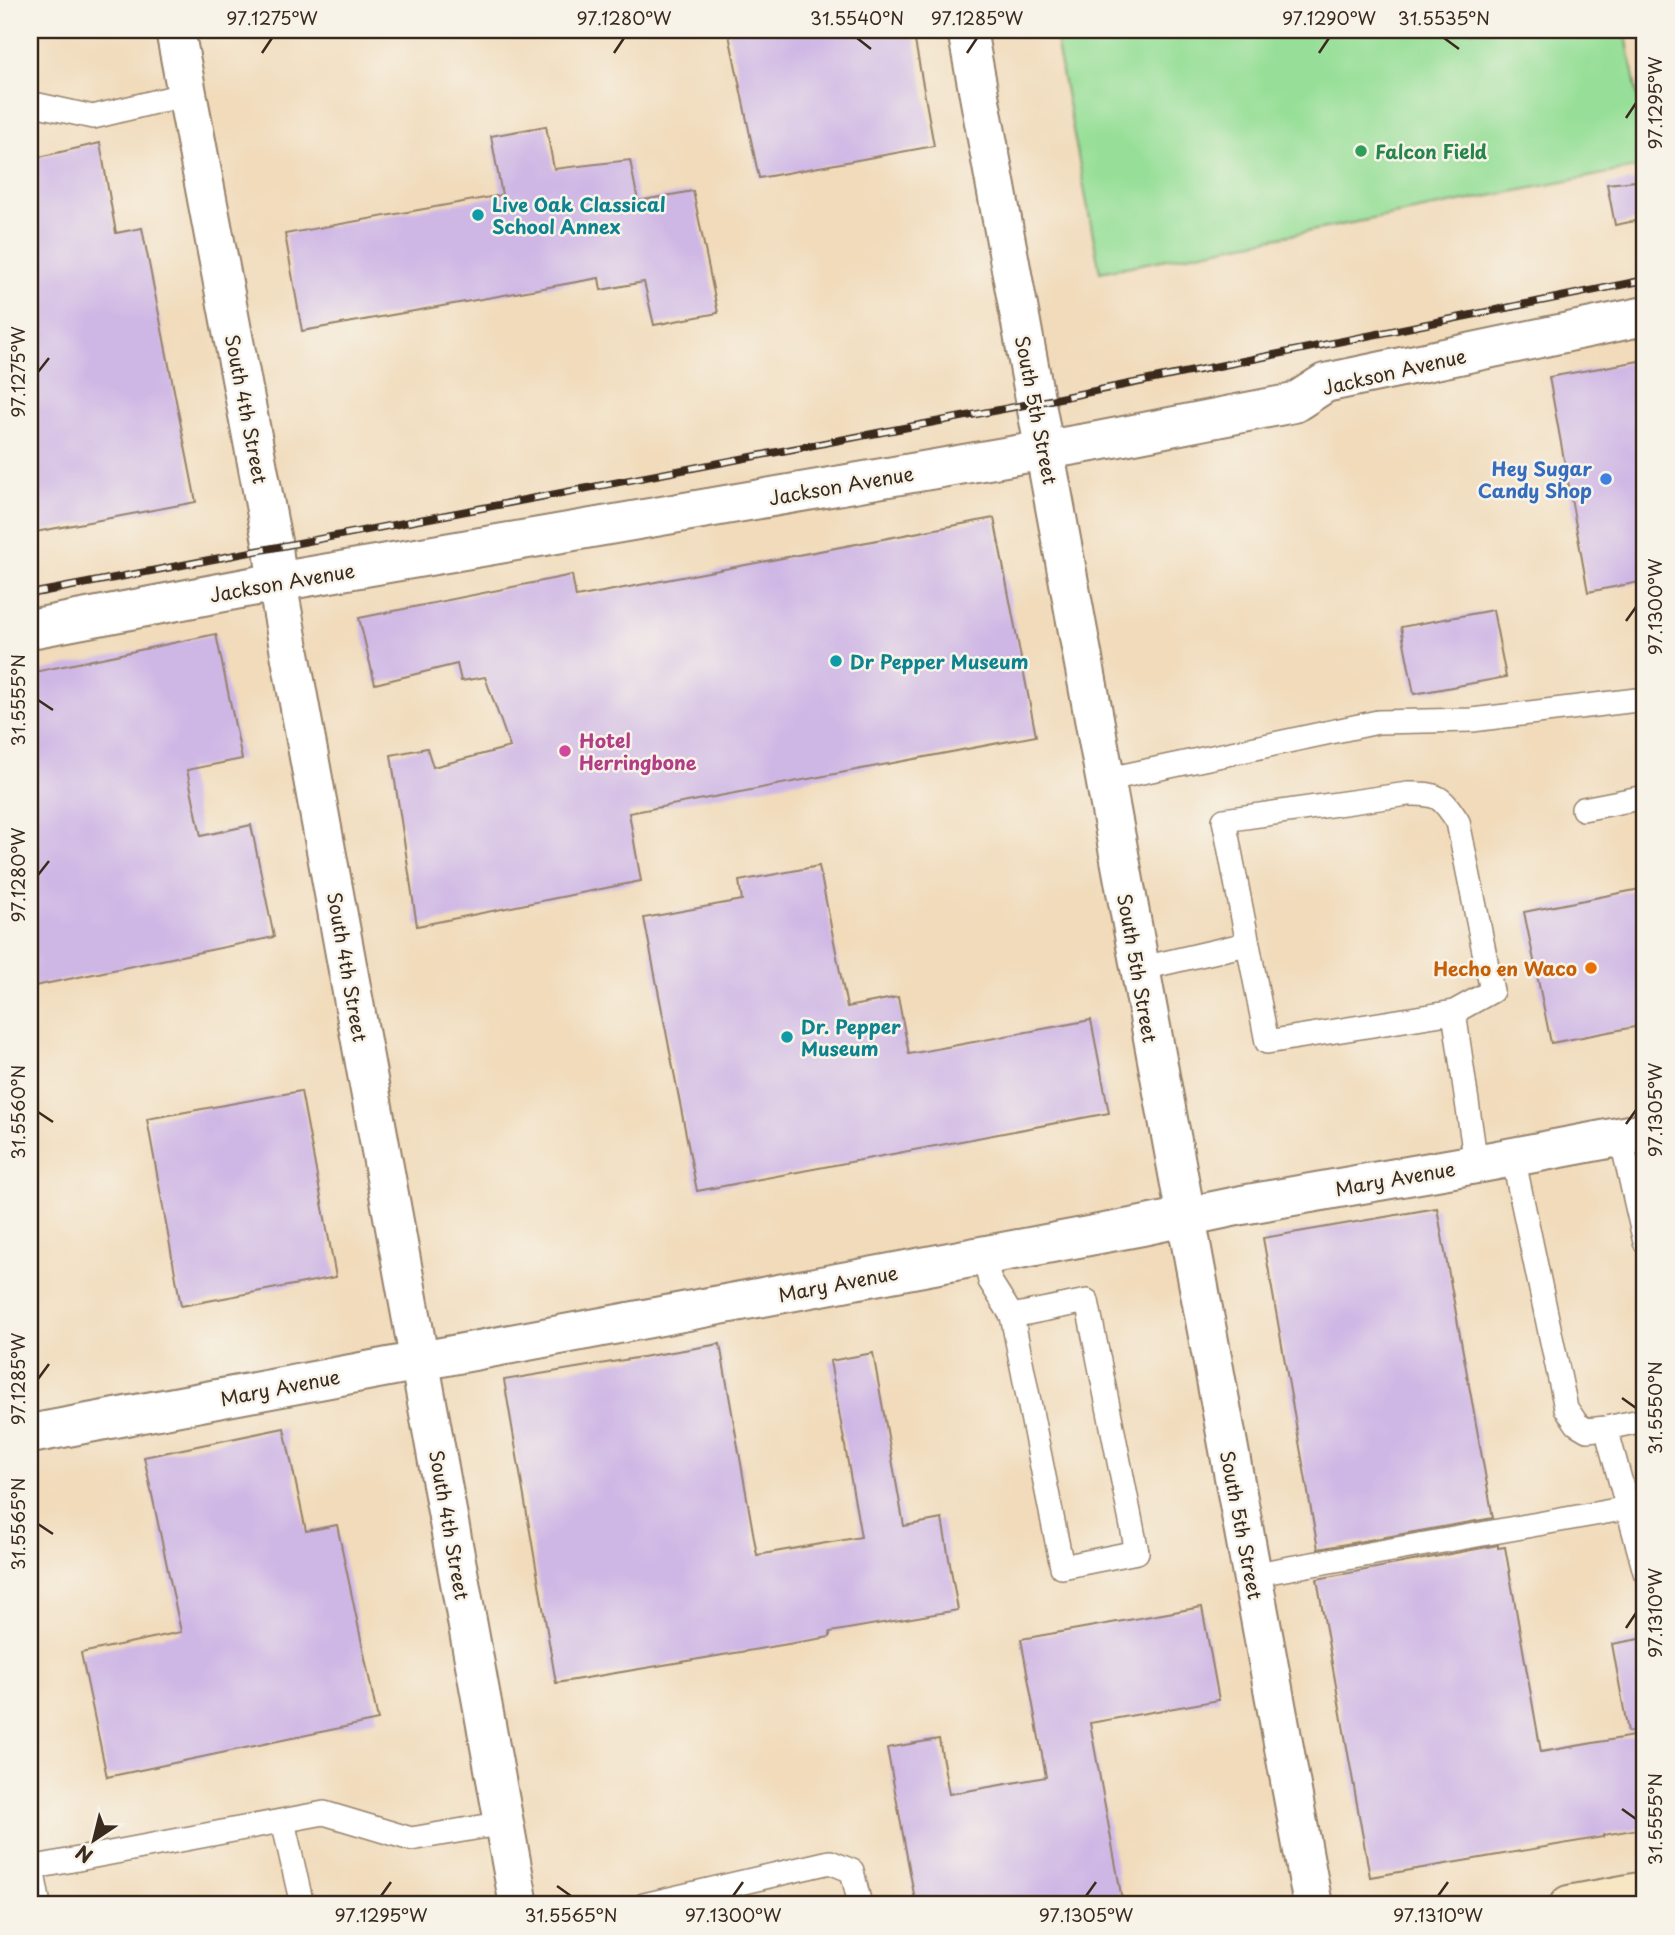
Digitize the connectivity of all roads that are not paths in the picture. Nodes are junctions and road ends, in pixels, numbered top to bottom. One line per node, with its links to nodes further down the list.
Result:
1 (175, 30): 3 (street, South 4th Street)
2 (967, 30): 6 (street, South 5th Street)
3 (187, 94): 4 (lane); 7 (street, South 4th Street)
4 (30, 105)
5 (1645, 316): 6 (street, Jackson Avenue)
6 (1045, 451): 7 (street, Jackson Avenue); 10 (street, South 5th Street)
7 (277, 582): 8 (street, Jackson Avenue); 23 (street, South 4th Street)
8 (30, 629)
9 (1645, 699): 10 (lane)
10 (1104, 780): 14 (street, South 5th Street)
11 (1645, 797): 12 (lane)
12 (1583, 809)
13 (1247, 944): 14 (lane); 15 (lane); 15 (lane)
14 (1139, 969): 19 (street, South 5th Street)
15 (1454, 1012): 18 (lane)
16 (1633, 1135): 17 (street, Mary Avenue); 20 (lane)
17 (1513, 1157): 18 (street, Mary Avenue); 25 (lane)
18 (1476, 1164): 19 (street, Mary Avenue)
19 (1185, 1218): 21 (street, Mary Avenue); 29 (street, South 5th Street)
20 (1645, 1242)
21 (984, 1256): 22 (lane); 23 (street, Mary Avenue)
22 (1012, 1316): 22 (lane)
23 (420, 1362): 26 (street, Mary Avenue); 31 (street, South 4th Street)
24 (1645, 1420): 25 (lane)
25 (1606, 1428): 27 (lane)
26 (30, 1434)
27 (1637, 1507): 28 (lane); 29 (lane)
28 (1645, 1572)
29 (1251, 1575): 39 (street, South 5th Street)
30 (283, 1821): 31 (lane); 32 (lane); 35 (lane)
31 (504, 1823): 36 (street, South 4th Street)
32 (31, 1868): 34 (lane)
33 (1645, 1891): 40 (main road)
34 (39, 1905)
35 (302, 1905)
36 (519, 1905)
37 (644, 1905): 38 (lane)
38 (860, 1905)
39 (1312, 1905)
40 (1569, 1905)

